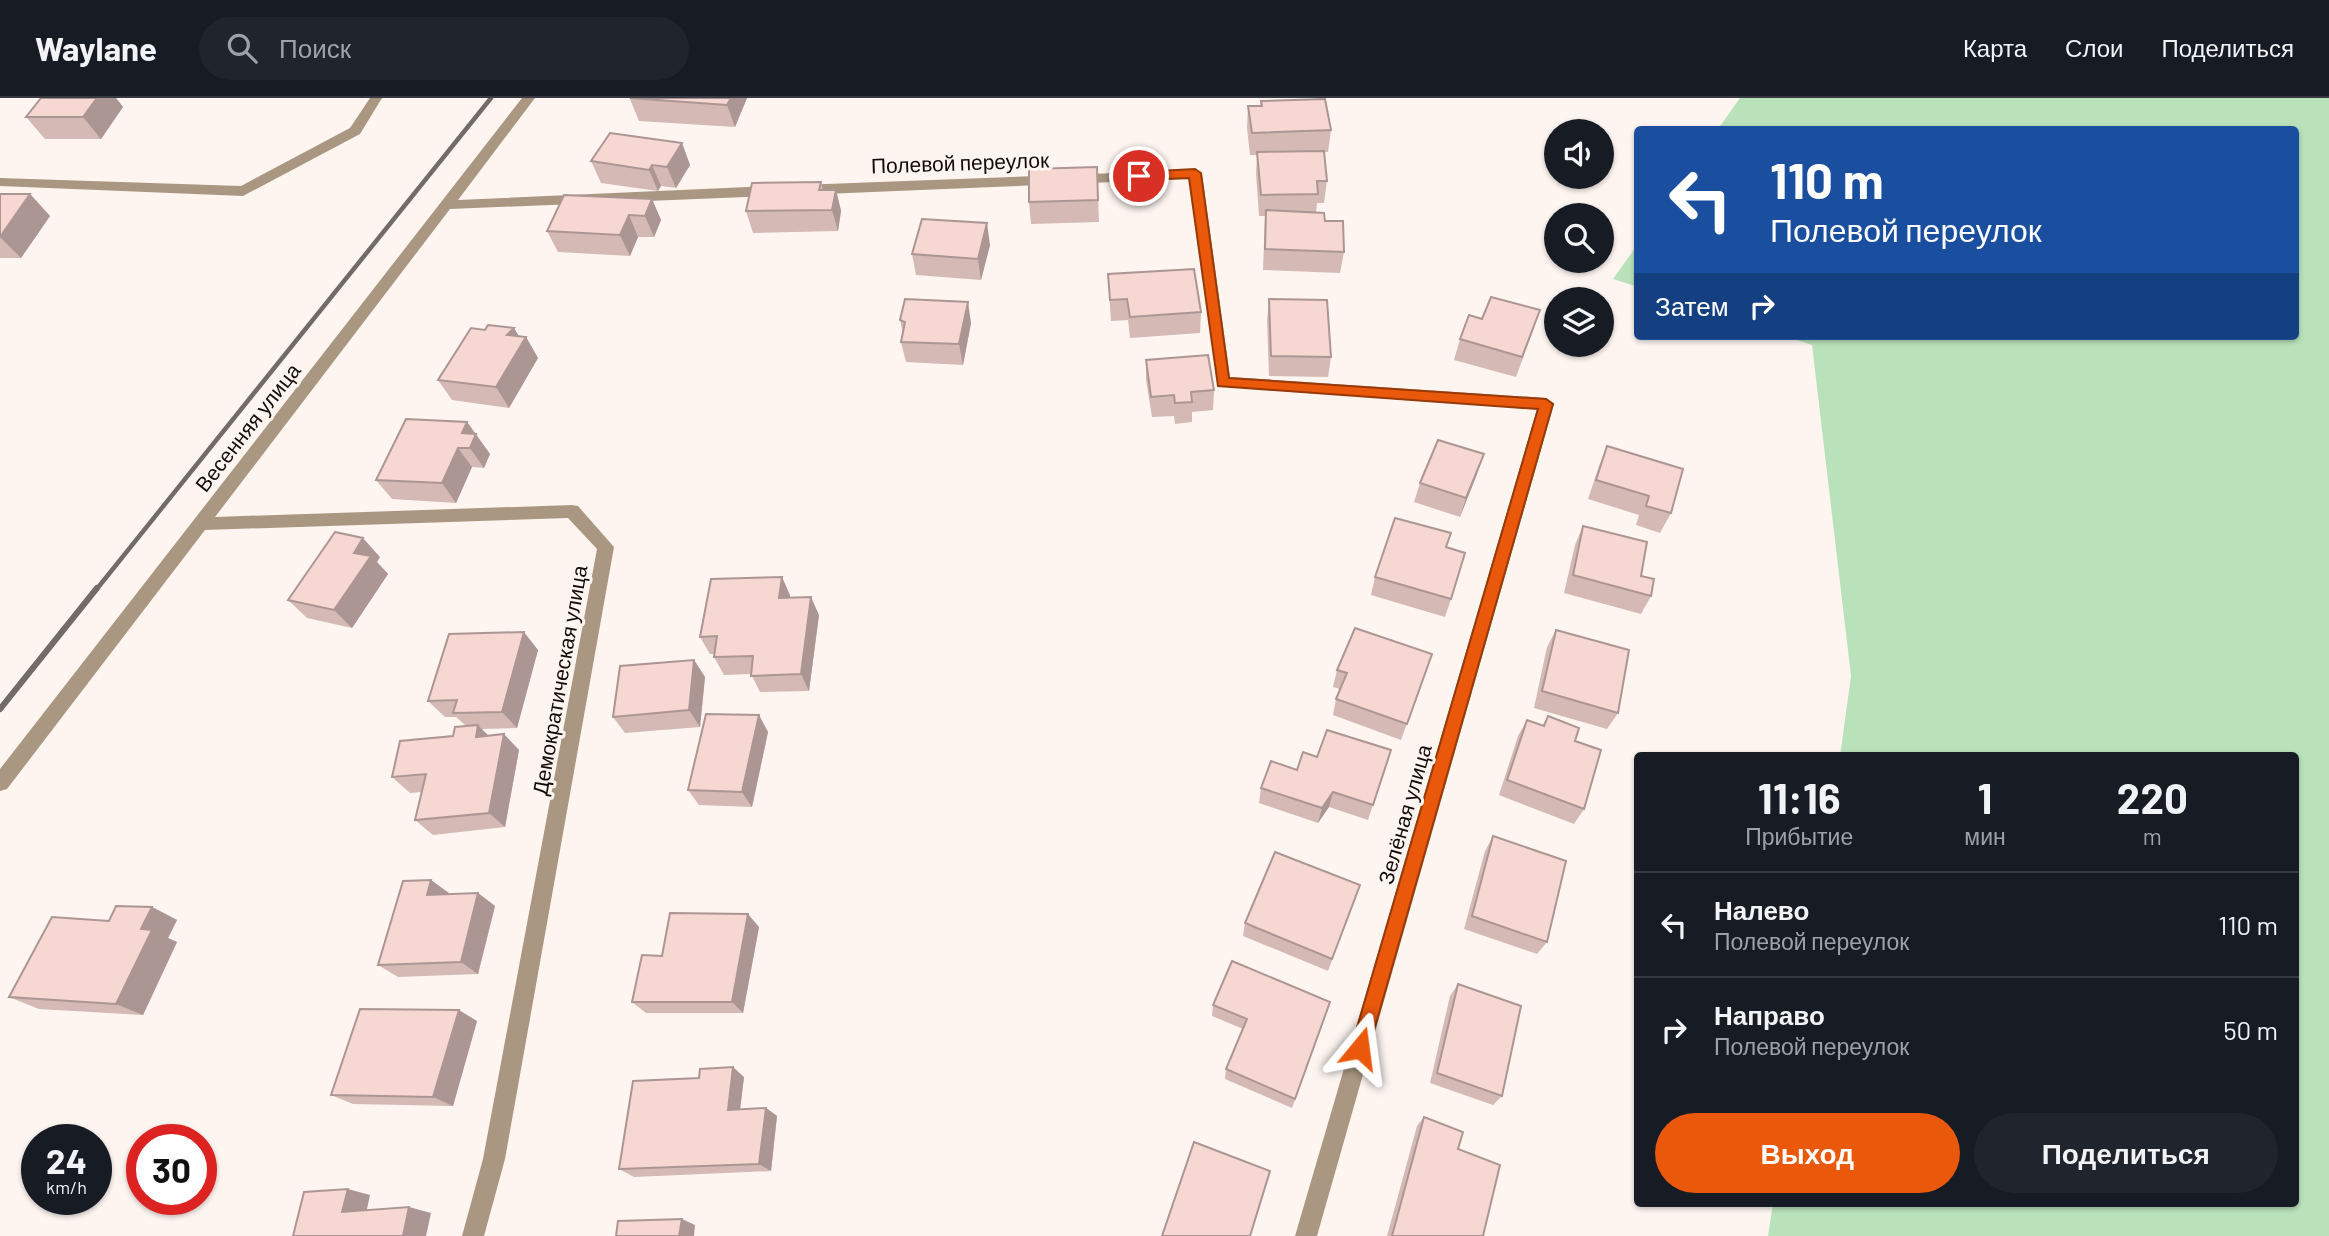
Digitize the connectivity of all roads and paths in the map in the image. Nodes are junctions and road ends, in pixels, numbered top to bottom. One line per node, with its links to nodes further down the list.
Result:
1 (376, 98): 3 (street)
2 (529, 98): 4 (street, Весенняя улица)
3 (0, 182)
4 (446, 205): 5 (street, Полевой переулок); 6 (street, Весенняя улица)
5 (1546, 404): 9 (street, Зелёная улица)
6 (199, 524): 7 (street, Весенняя улица); 8 (street, Демократическая улица)
7 (0, 783)
8 (473, 1236)
9 (1306, 1236)

